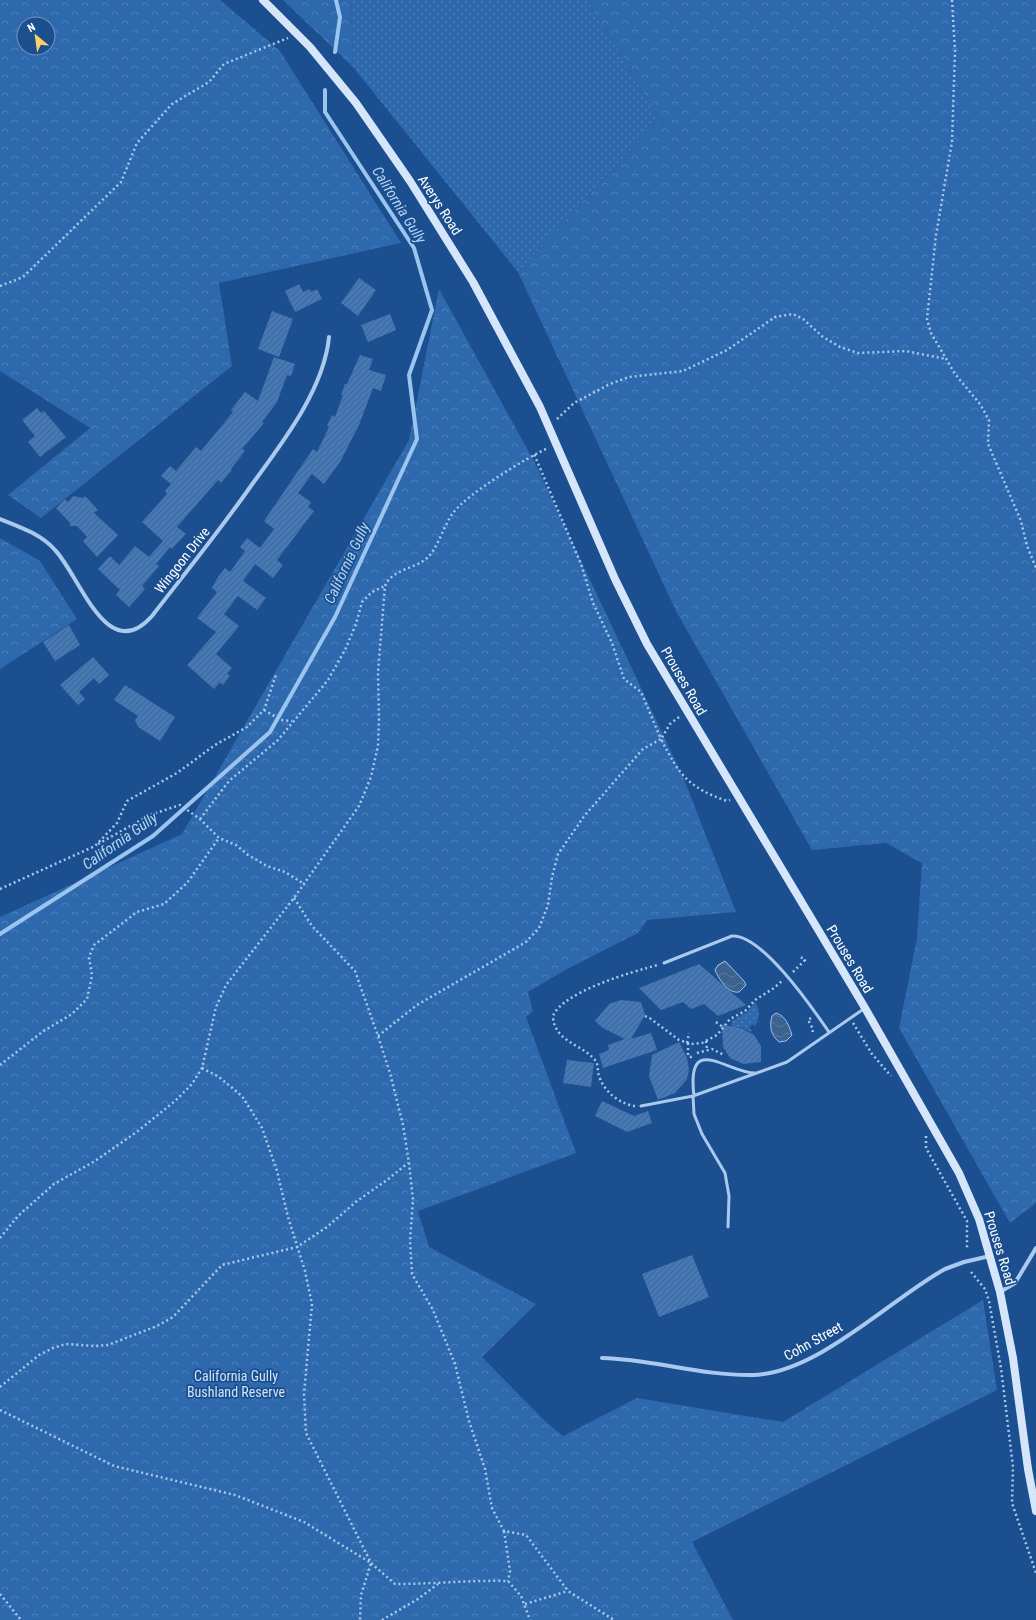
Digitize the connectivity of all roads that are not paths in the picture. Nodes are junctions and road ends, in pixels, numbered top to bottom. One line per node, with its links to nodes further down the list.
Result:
1 (264, 0): 3 (street, Averys Road)
2 (329, 337): 4 (street, Wingoon Drive)
3 (558, 446): 6 (street, Prouses Road)
4 (0, 519)
5 (664, 964): 7 (lane)
6 (865, 1008): 7 (lane); 13 (street, Prouses Road)
7 (829, 1032): 8 (lane)
8 (759, 1072): 9 (lane); 9 (lane)
9 (693, 1096): 10 (lane); 11 (lane)
10 (642, 1106)
11 (728, 1227)
12 (1036, 1248): 14 (street)
13 (991, 1256): 14 (street, Prouses Road); 15 (street, Cohn Street)
14 (1000, 1292): 16 (street, Prouses Road)
15 (602, 1358)
16 (1036, 1511)

